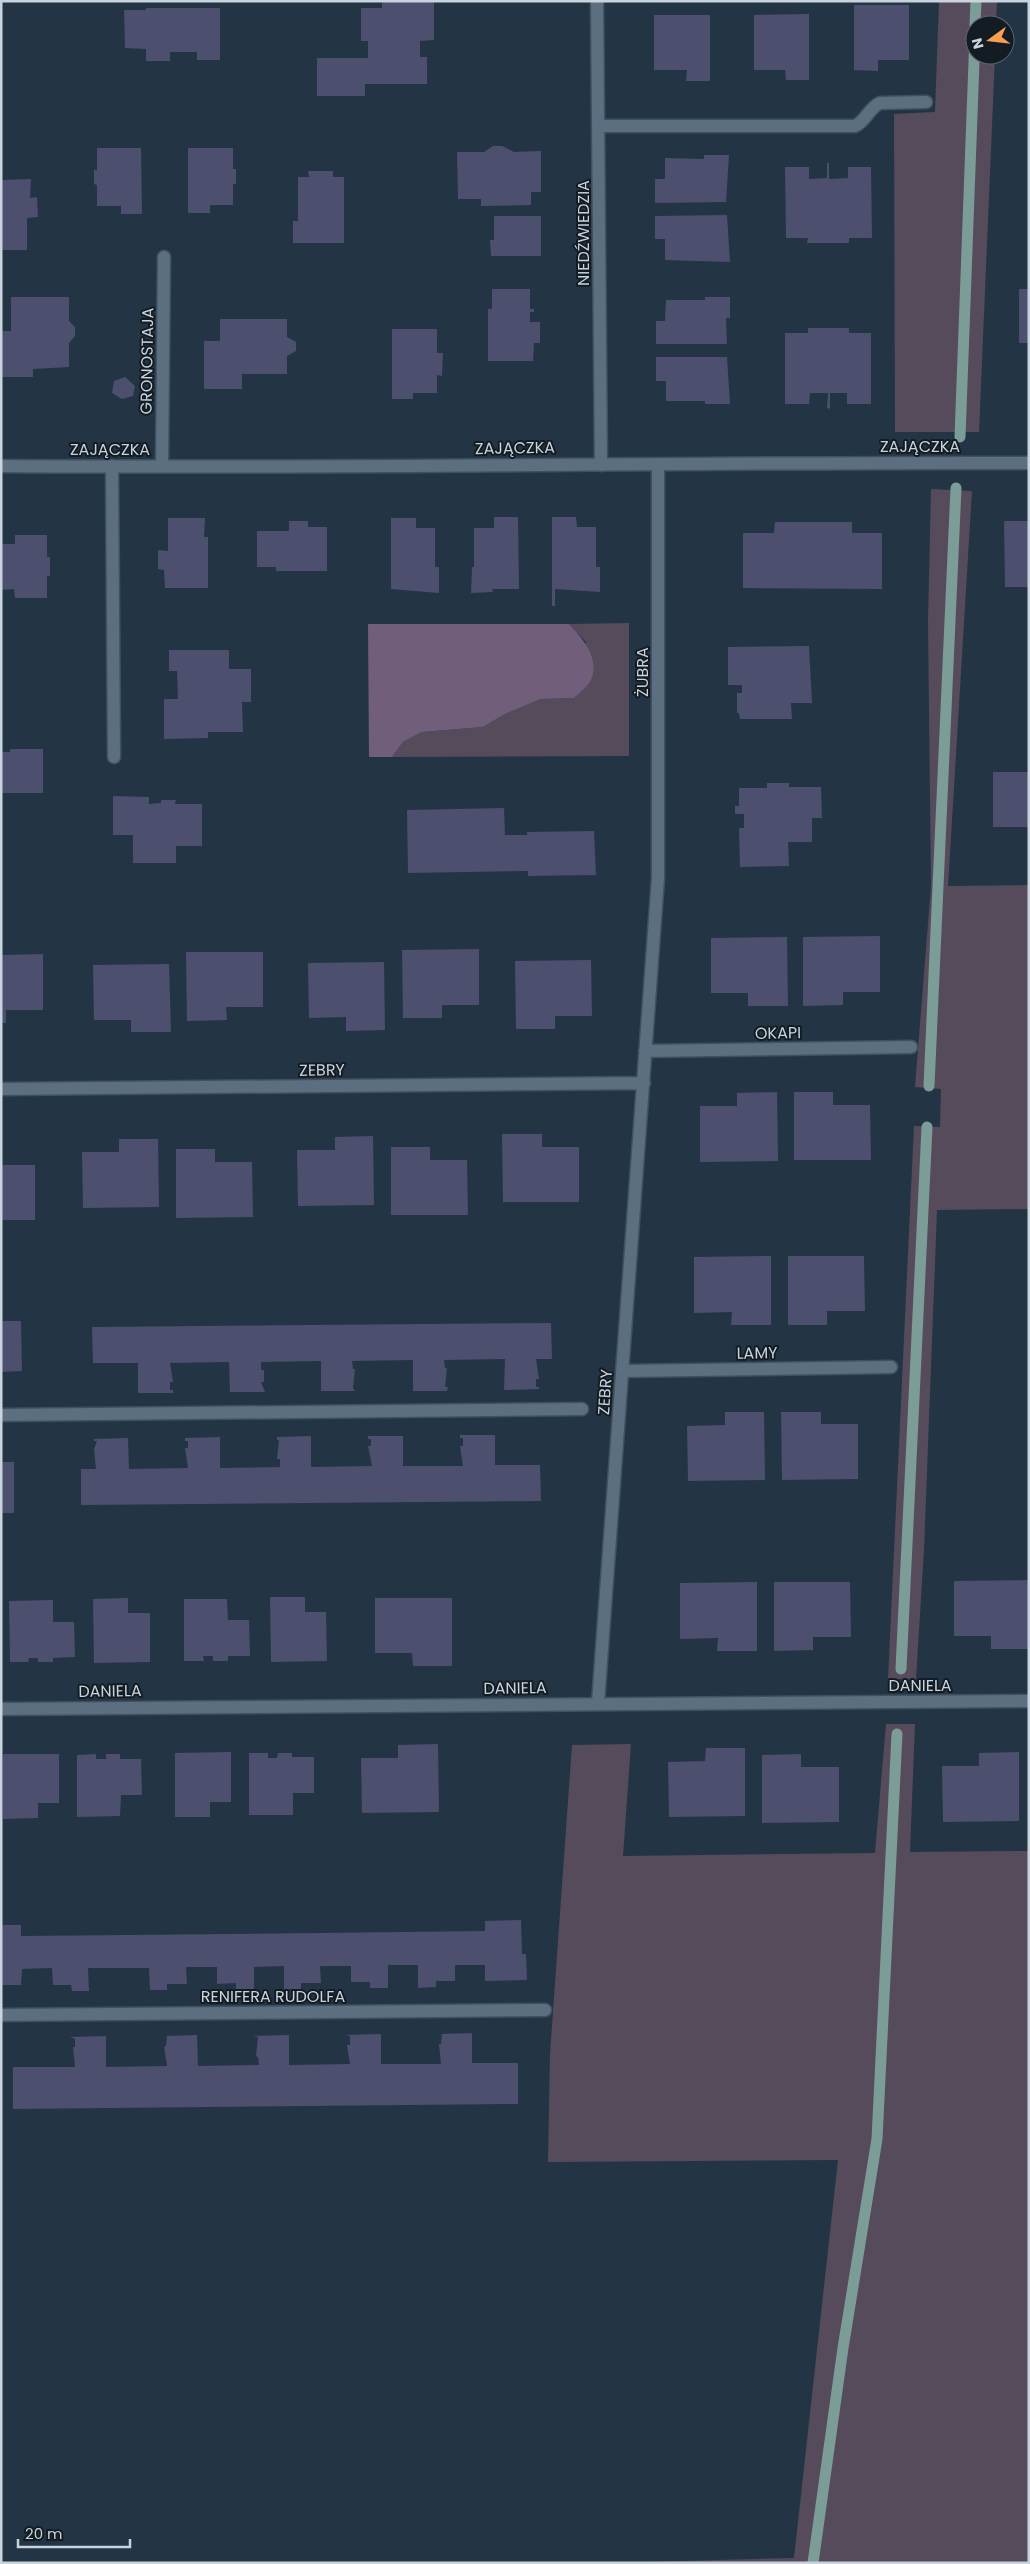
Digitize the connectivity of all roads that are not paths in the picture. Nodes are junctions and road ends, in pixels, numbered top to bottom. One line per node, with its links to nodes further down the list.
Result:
1 (597, 1): 3 (street, NIEDŹWIEDZIA)
2 (926, 102): 3 (street)
3 (600, 126): 7 (street, NIEDŹWIEDZIA)
4 (164, 257): 6 (street, GRONOSTAJA)
5 (1029, 462): 10 (street, ZAJĄCZKA)
6 (162, 465): 7 (street, ZAJĄCZKA); 9 (street, ZAJĄCZKA)
7 (601, 465): 10 (street, ZAJĄCZKA)
8 (1, 466): 9 (street, ZAJĄCZKA)
9 (112, 466): 11 (street)
10 (658, 466): 12 (street, ŻUBRA)
11 (114, 757)
12 (658, 878): 14 (street, ZEBRY)
13 (911, 1047): 14 (street, OKAPI)
14 (646, 1051): 15 (street, ZEBRY)
15 (644, 1083): 16 (street, ZEBRY); 18 (street, ZEBRY)
16 (1, 1089)
17 (891, 1367): 18 (street, LAMY)
18 (623, 1371): 22 (street, ZEBRY)
19 (582, 1409): 20 (street)
20 (1, 1415)
21 (1029, 1701): 22 (street, DANIELA)
22 (598, 1703): 23 (street, DANIELA)
23 (1, 1709)
24 (545, 2010): 25 (street, RENIFERA RUDOLFA)
25 (1, 2015)

